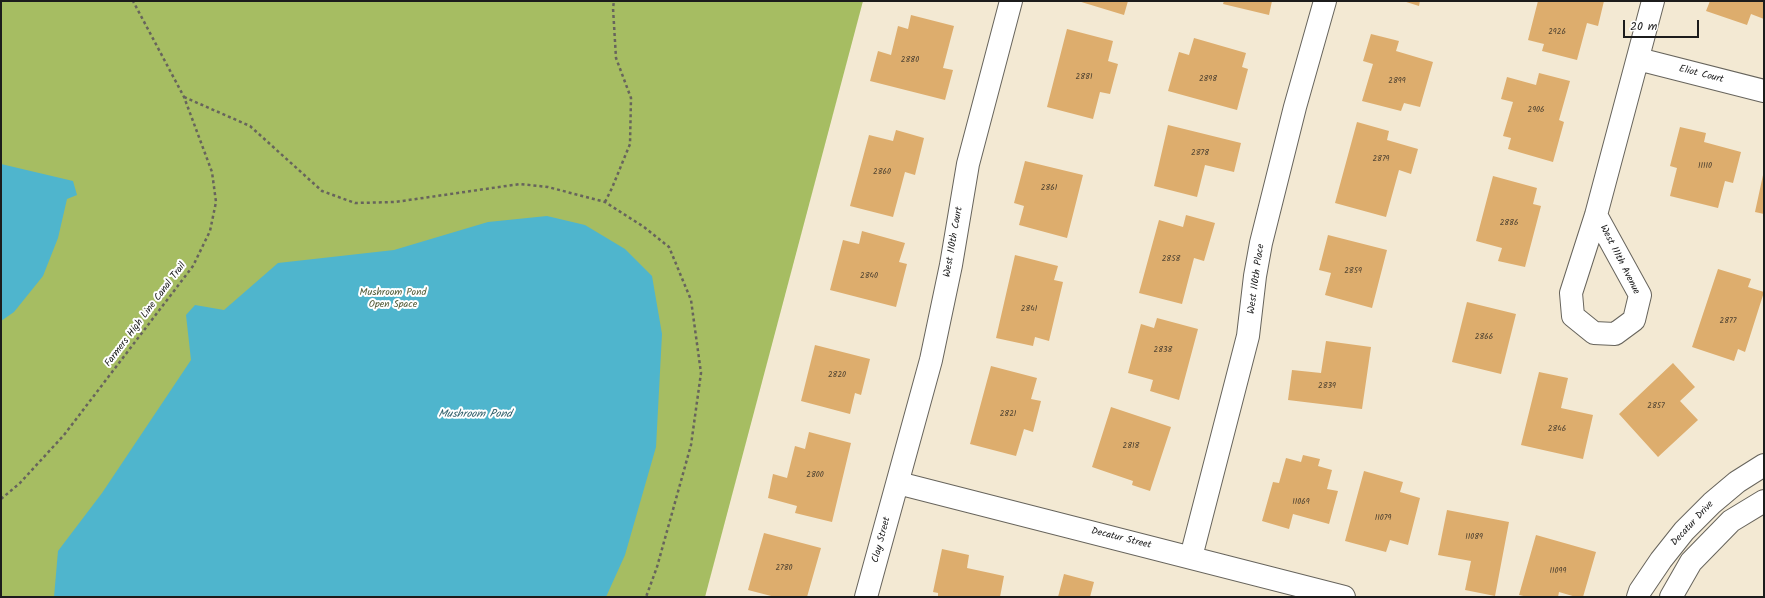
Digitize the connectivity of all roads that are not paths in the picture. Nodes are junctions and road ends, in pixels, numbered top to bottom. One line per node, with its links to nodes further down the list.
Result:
1 (1011, 1): 8 (street, West 110th Court)
2 (1325, 1): 10 (street, West 110th Place)
3 (1653, 1): 4 (street, West 111th Avenue)
4 (1638, 59): 5 (street, Eliot Court); 6 (street, West 111th Avenue)
5 (1764, 91)
6 (1596, 215): 6 (street, West 111th Avenue)
7 (1764, 465): 13 (street, Decatur Drive)
8 (898, 482): 10 (street, Decatur Street); 11 (street, Clay Street)
9 (1764, 501): 14 (street)
10 (1191, 557): 12 (street, Decatur Street)
11 (866, 597)
12 (1344, 597)
13 (1638, 597)
14 (1671, 597)

